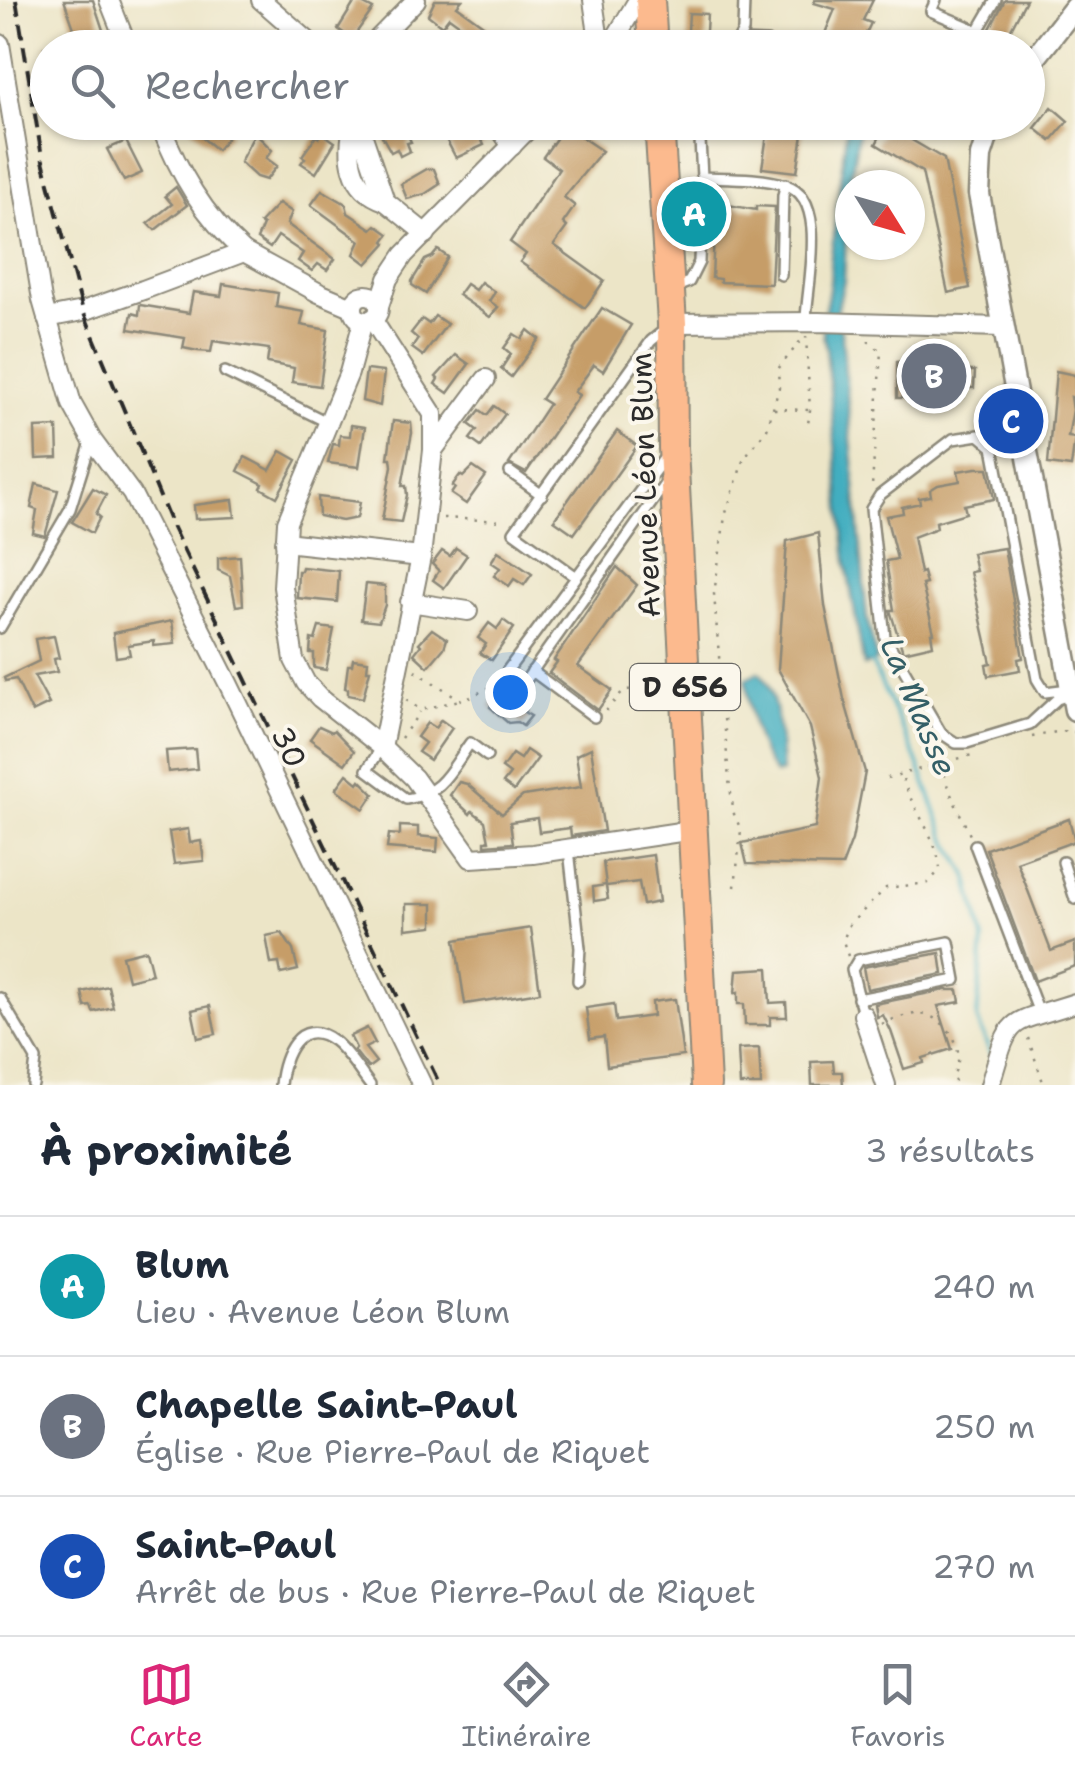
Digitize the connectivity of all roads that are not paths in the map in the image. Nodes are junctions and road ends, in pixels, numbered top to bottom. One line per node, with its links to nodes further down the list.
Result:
1 (109, 0): 13 (street)
2 (261, 0): 12 (street)
3 (284, 0): 12 (street)
4 (416, 0): 15 (street)
5 (593, 0): 16 (street)
6 (638, 0): 17 (street)
7 (650, 0): 18 (main road)
8 (744, 0): 19 (lane)
9 (936, 0): 20 (lane)
10 (996, 0): 20 (lane)
11 (1075, 7): 22 (street)
12 (285, 20): 14 (street)
13 (121, 30)
14 (296, 30)
15 (387, 30)
16 (603, 30)
17 (617, 30)
18 (651, 30)
19 (739, 30)
20 (978, 30)
21 (0, 44): 23 (street, 30)
22 (1045, 45)
23 (1, 64): 39 (street, 30)
24 (167, 140): 35 (street)
25 (363, 140): 34 (street)
26 (508, 140): 31 (street)
27 (518, 140): 31 (street)
28 (660, 140): 37 (main road, Avenue Léon Blum / D 656)
29 (700, 140): 32 (lane)
30 (986, 140): 42 (street)
31 (512, 146): 34 (street)
32 (702, 177): 33 (lane); 37 (lane)
33 (786, 184): 36 (lane); 40 (lane)
34 (426, 234): 38 (street)
35 (244, 252): 38 (street); 39 (street)
36 (780, 275)
37 (671, 290): 41 (main road, Avenue Léon Blum / D 656)
38 (366, 310): 45 (street); 47 (street)
39 (48, 318): 48 (street, 30)
40 (812, 322): 41 (street); 42 (street)
41 (672, 323): 50 (main road, Avenue Léon Blum / D 656); 52 (lane)
42 (1002, 327): 59 (street)
43 (225, 372): 47 (lane)
44 (486, 378): 46 (street)
45 (433, 414): 46 (street); 49 (street)
46 (460, 414): 49 (street)
47 (327, 422): 53 (street)
48 (92, 440): 58 (lane); 79 (street, 30)
49 (434, 450): 54 (street)
50 (670, 469): 55 (lane); 60 (lane); 66 (main road, Avenue Léon Blum / D 656)
51 (510, 472): 52 (lane)
52 (542, 495): 55 (lane)
53 (286, 542): 54 (street); 63 (street)
54 (421, 557): 56 (street)
55 (575, 576): 60 (lane)
56 (410, 602): 57 (street); 63 (street)
57 (468, 611)
58 (0, 628)
59 (1071, 667): 61 (street)
60 (532, 671): 62 (lane)
61 (1067, 699): 61 (lane)
62 (594, 717)
63 (384, 741): 65 (street); 65 (lane)
64 (488, 756): 65 (lane)
65 (427, 796): 68 (street)
66 (693, 830): 68 (street); 80 (main road, Avenue Léon Blum / D 656)
67 (975, 846): 74 (lane)
68 (569, 848): 71 (lane)
69 (1063, 862): 70 (lane)
70 (1075, 898)
71 (578, 982)
72 (0, 998): 76 (lane)
73 (1075, 1003): 74 (street)
74 (1038, 1013): 82 (street)
75 (862, 1015): 75 (lane); 81 (street)
76 (33, 1085)
77 (280, 1085): 78 (lane)
78 (370, 1085)
79 (422, 1085)
80 (706, 1085)
81 (886, 1085)
82 (990, 1085)

